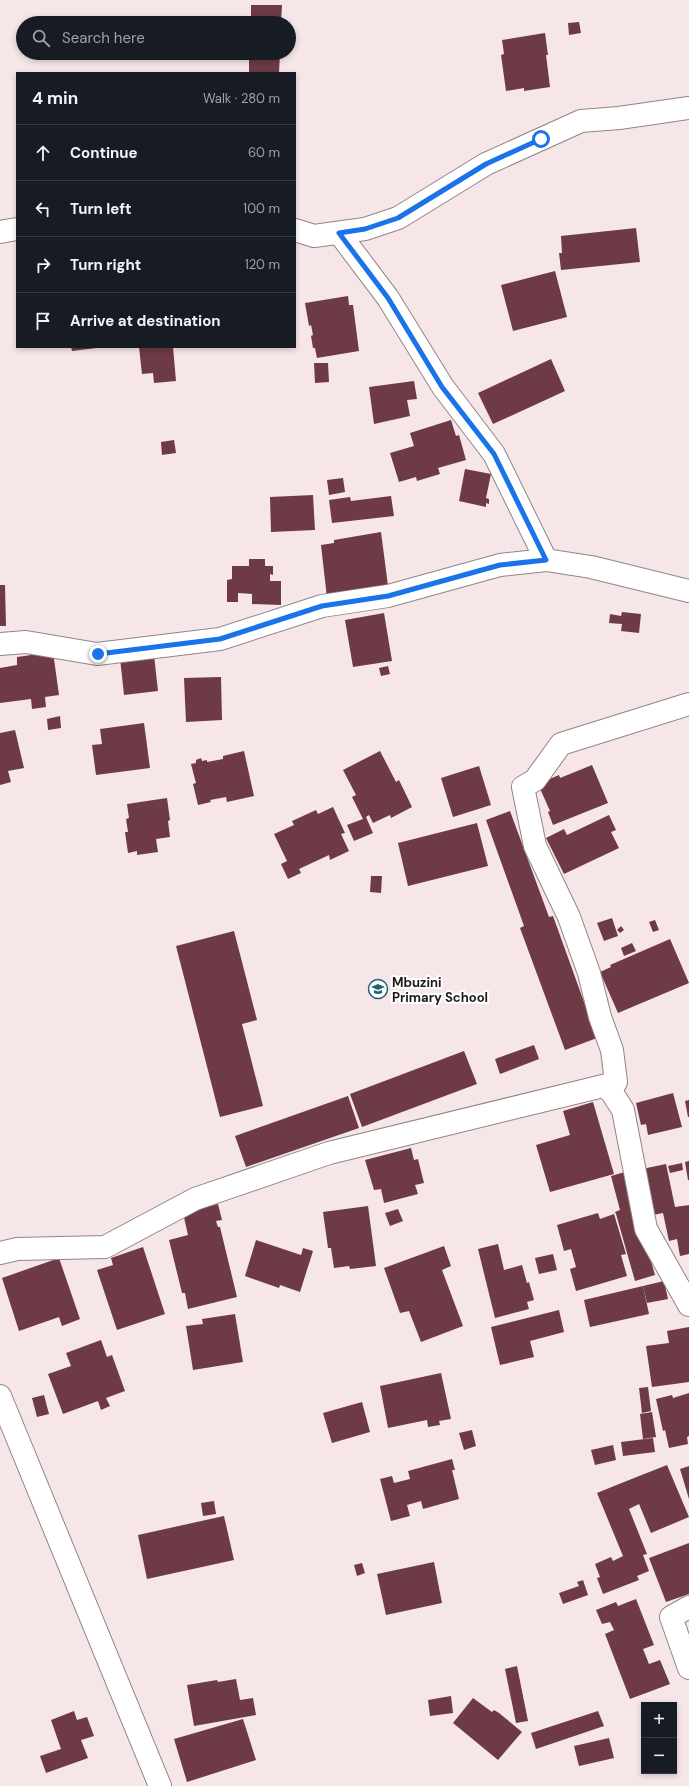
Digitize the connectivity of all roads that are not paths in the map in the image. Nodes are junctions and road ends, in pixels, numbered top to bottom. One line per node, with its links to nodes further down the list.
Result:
1 (689, 108): 5 (street)
2 (16, 229): 4 (street)
3 (296, 230): 5 (street)
4 (0, 232)
5 (339, 233): 6 (street)
6 (546, 560): 7 (street); 8 (street)
7 (689, 591)
8 (0, 644)
9 (689, 704): 10 (street)
10 (610, 1091): 11 (street); 12 (street)
11 (0, 1253)
12 (689, 1305)
13 (0, 1396): 16 (street)
14 (689, 1607): 15 (street)
15 (689, 1668)
16 (160, 1786)

